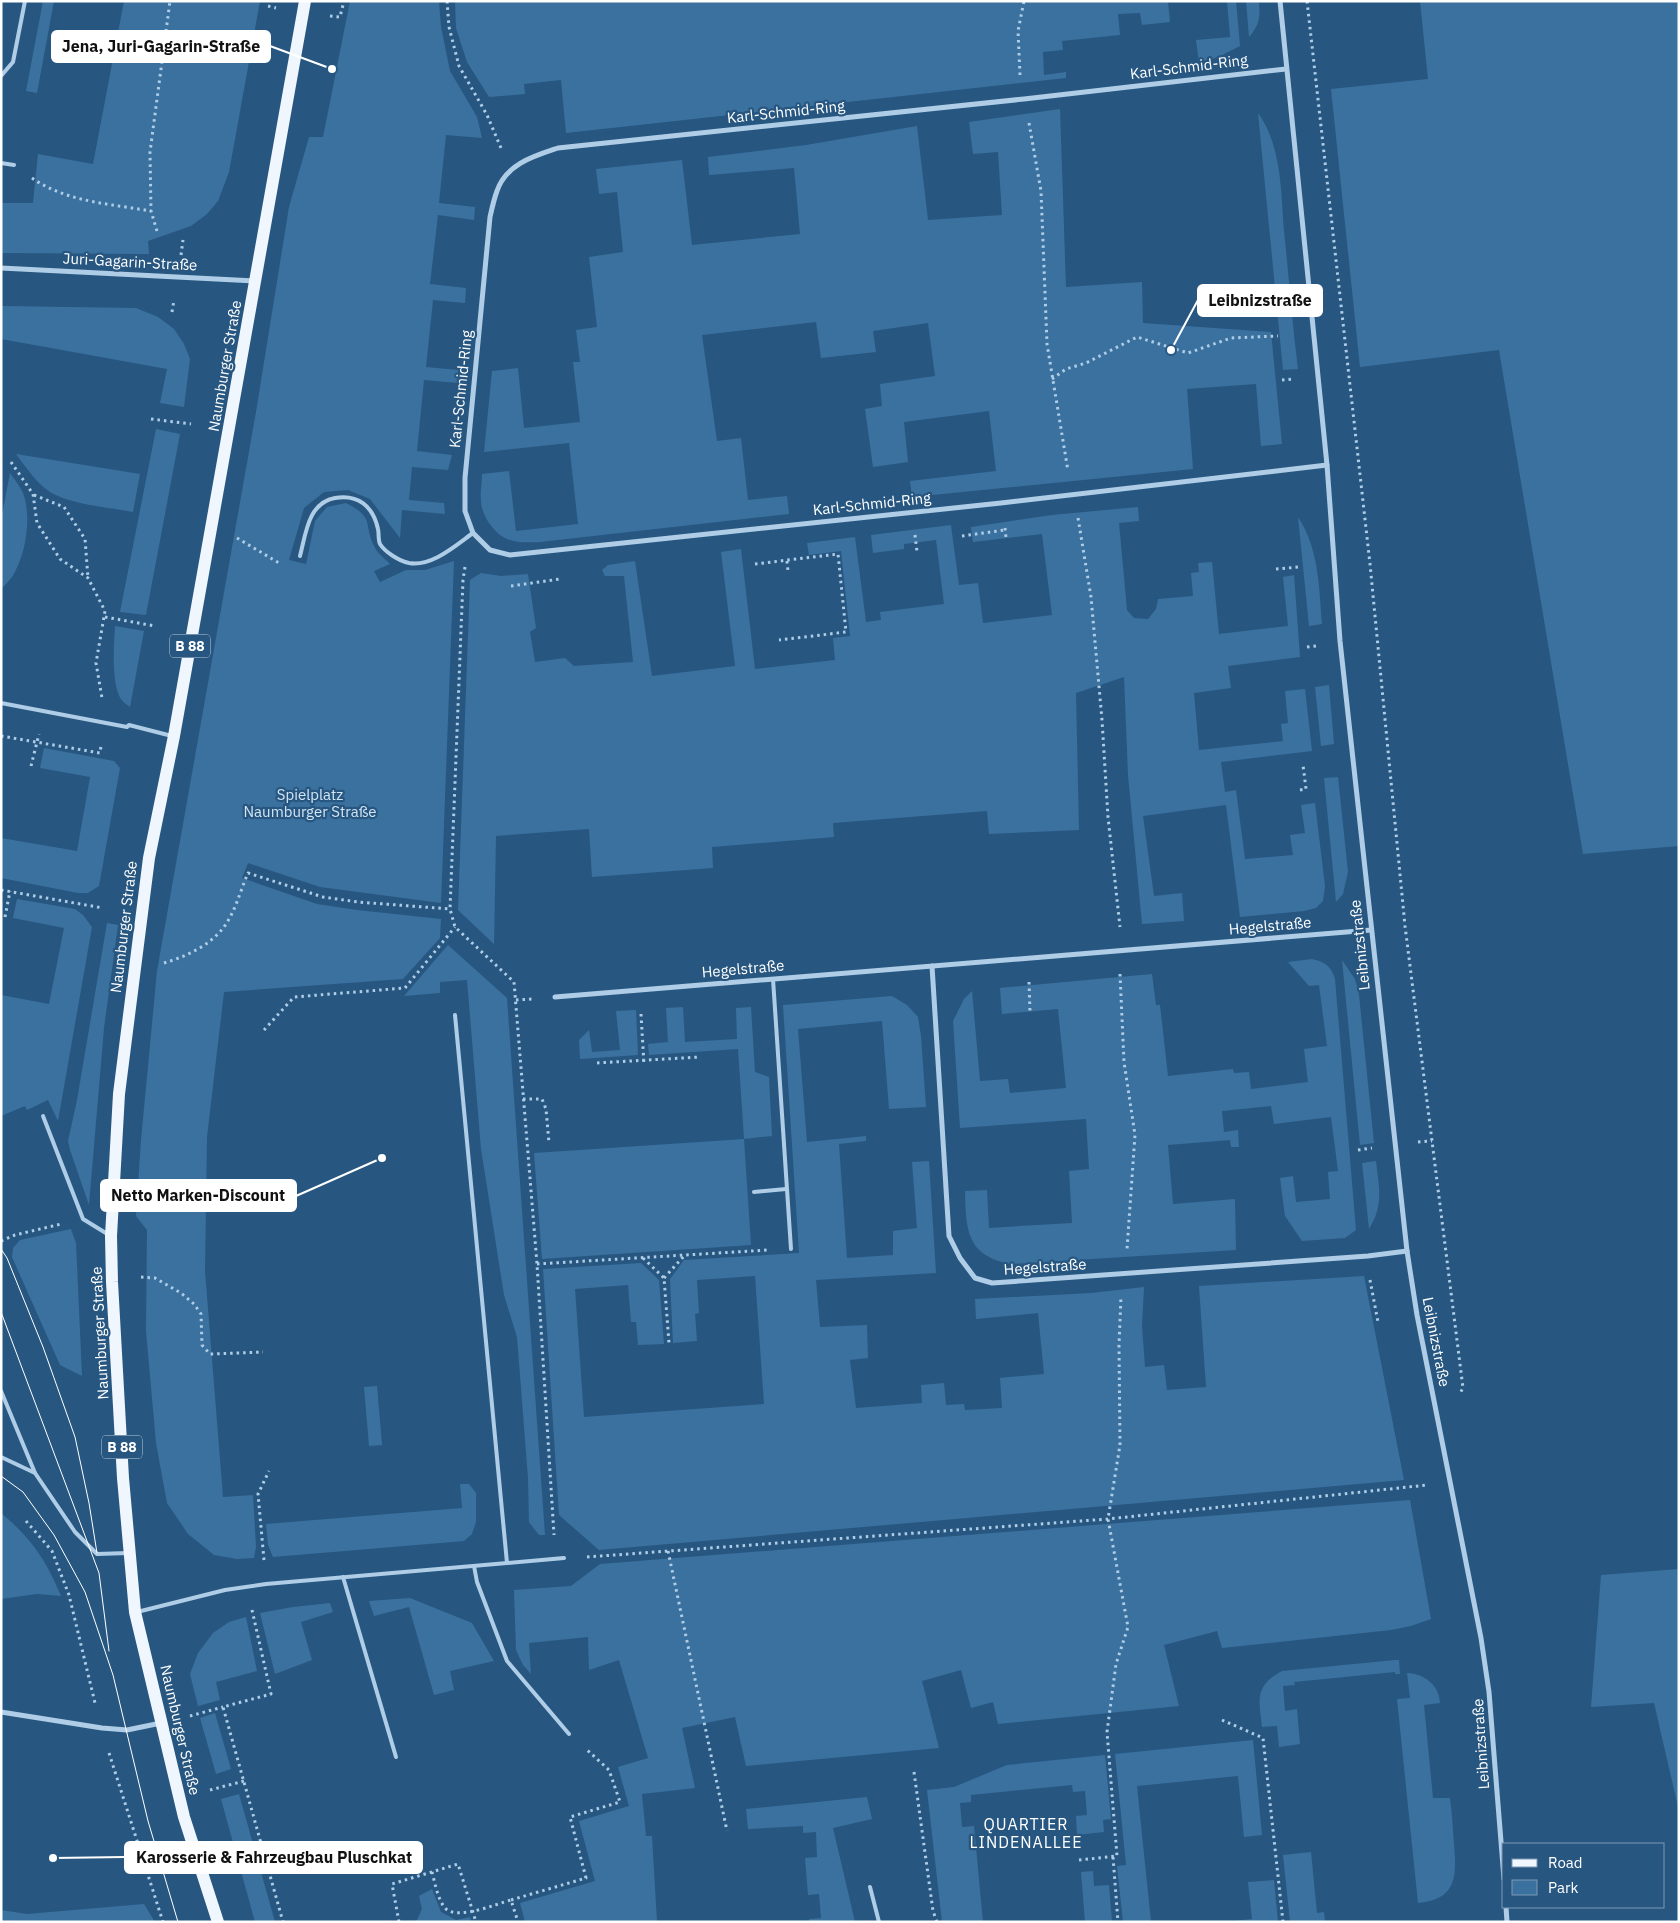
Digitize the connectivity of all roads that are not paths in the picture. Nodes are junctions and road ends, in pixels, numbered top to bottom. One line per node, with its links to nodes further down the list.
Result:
1 (25, 1): 5 (lane)
2 (305, 1): 9 (main road, Naumburger Straße / B 88)
3 (1280, 1): 4 (street, Leibnizstraße)
4 (1286, 69): 10 (street, Leibnizstraße); 11 (street, Karl-Schmid-Ring)
5 (1, 76)
6 (1, 163): 7 (lane)
7 (14, 165)
8 (1, 268): 9 (street, Juri-Gagarin-Straße)
9 (257, 281): 14 (main road, Naumburger Straße / B 88)
10 (1327, 465): 11 (street, Karl-Schmid-Ring); 15 (street, Leibnizstraße)
11 (473, 533): 12 (lane)
12 (300, 556)
13 (1, 703): 14 (lane)
14 (174, 736): 23 (main road, Naumburger Straße / B 88)
15 (1371, 930): 16 (street, Hegelstraße); 25 (street, Leibnizstraße)
16 (932, 966): 17 (street, Hegelstraße); 25 (street, Hegelstraße)
17 (773, 979): 18 (street, Hegelstraße); 21 (lane)
18 (555, 998)
19 (455, 1015): 31 (lane)
20 (43, 1116): 23 (lane)
21 (786, 1189): 22 (lane); 24 (lane)
22 (754, 1192)
23 (111, 1236): 29 (main road, Naumburger Straße / B 88)
24 (791, 1249)
25 (1407, 1251): 39 (street, Leibnizstraße)
26 (1, 1391): 28 (lane)
27 (1, 1456): 28 (lane)
28 (36, 1473): 29 (lane)
29 (130, 1552): 34 (main road, Naumburger Straße / B 88)
30 (564, 1558): 31 (lane)
31 (507, 1563): 32 (lane)
32 (474, 1566): 33 (lane); 37 (lane)
33 (343, 1577): 34 (lane); 38 (lane)
34 (135, 1612): 36 (main road, Naumburger Straße / B 88)
35 (1, 1712): 36 (street)
36 (162, 1723): 42 (main road, Naumburger Straße / B 88)
37 (569, 1734)
38 (396, 1757)
39 (1502, 1852)
40 (870, 1887): 43 (lane)
41 (1506, 1908): 44 (street)
42 (218, 1922)
43 (879, 1922)
44 (1507, 1922)

